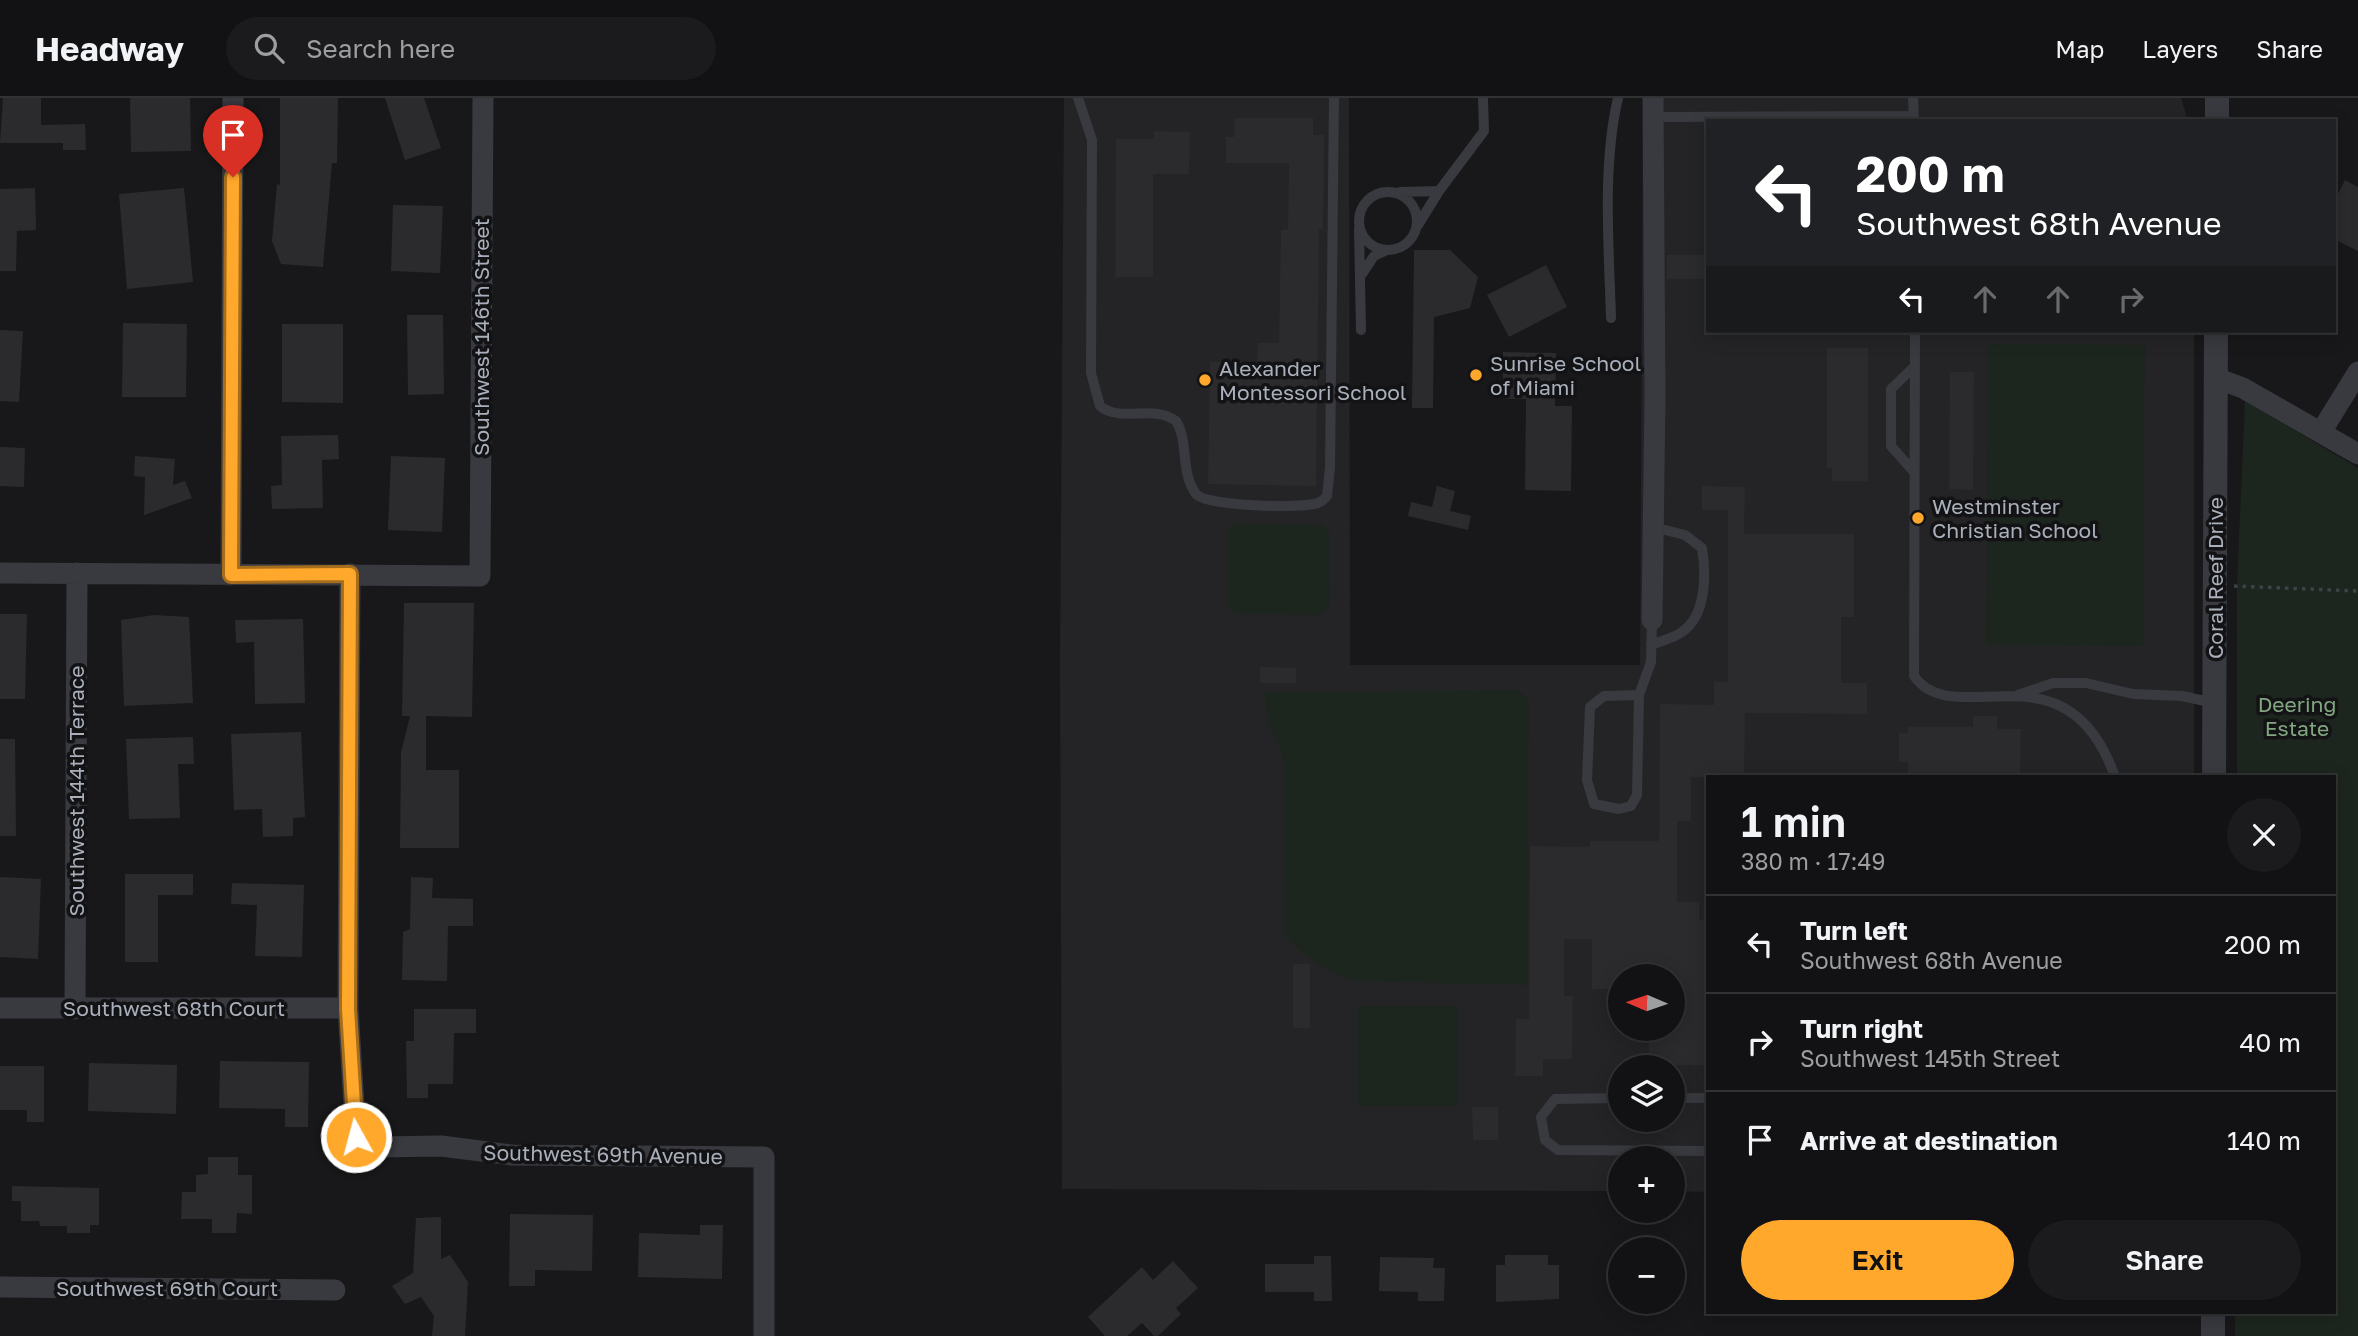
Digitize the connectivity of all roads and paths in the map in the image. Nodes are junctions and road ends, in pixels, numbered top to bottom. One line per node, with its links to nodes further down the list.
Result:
1 (233, 98): 32 (street)
2 (483, 98): 31 (street, Southwest 146th Street)
3 (1078, 98): 4 (lane)
4 (1334, 98)
5 (1483, 98): 13 (lane)
6 (1618, 98): 18 (lane)
7 (1913, 98): 10 (lane)
8 (2217, 98): 11 (street)
9 (1653, 107): 10 (lane); 28 (street)
10 (1914, 118)
11 (2217, 119)
12 (1393, 191): 13 (lane); 14 (lane); 15 (lane)
13 (1439, 191): 15 (lane)
14 (1359, 226): 16 (lane); 17 (lane)
15 (1417, 228): 16 (lane)
16 (1387, 250): 17 (lane)
17 (1360, 279): 19 (lane)
18 (1611, 318)
19 (1361, 330)
20 (1915, 333): 22 (lane)
21 (2216, 333): 24 (street, Coral Reef Drive)
22 (1915, 366): 27 (lane); 27 (lane)
23 (2358, 372): 25 (street)
24 (2216, 378): 25 (street); 33 (street, Coral Reef Drive)
25 (2321, 432): 26 (street)
26 (2358, 454)
27 (1914, 472): 38 (lane)
28 (1653, 527): 35 (street); 36 (lane)
29 (0, 573): 30 (street)
30 (77, 573): 32 (street); 43 (street, Southwest 144th Terrace)
31 (350, 574): 32 (street); 44 (street)
32 (231, 575)
33 (2216, 585): 34 (path); 39 (street, Coral Reef Drive)
34 (2358, 591)
35 (1652, 620): 36 (lane)
36 (1651, 645): 37 (lane)
37 (1639, 695): 37 (lane)
38 (2018, 695): 39 (lane); 40 (lane)
39 (2214, 703): 41 (street, Coral Reef Drive)
40 (2114, 775)
41 (2214, 775)
42 (0, 1008): 43 (street, Southwest 68th Court)
43 (75, 1009): 44 (street, Southwest 68th Court)
44 (348, 1009): 52 (street, Southwest 69th Avenue)
45 (1706, 1097): 47 (lane)
46 (1608, 1098): 48 (lane)
47 (1685, 1098)
48 (1706, 1152)
49 (0, 1287): 50 (street, Southwest 69th Court)
50 (335, 1290)
51 (2213, 1314): 53 (street)
52 (764, 1336)
53 (2213, 1336)

